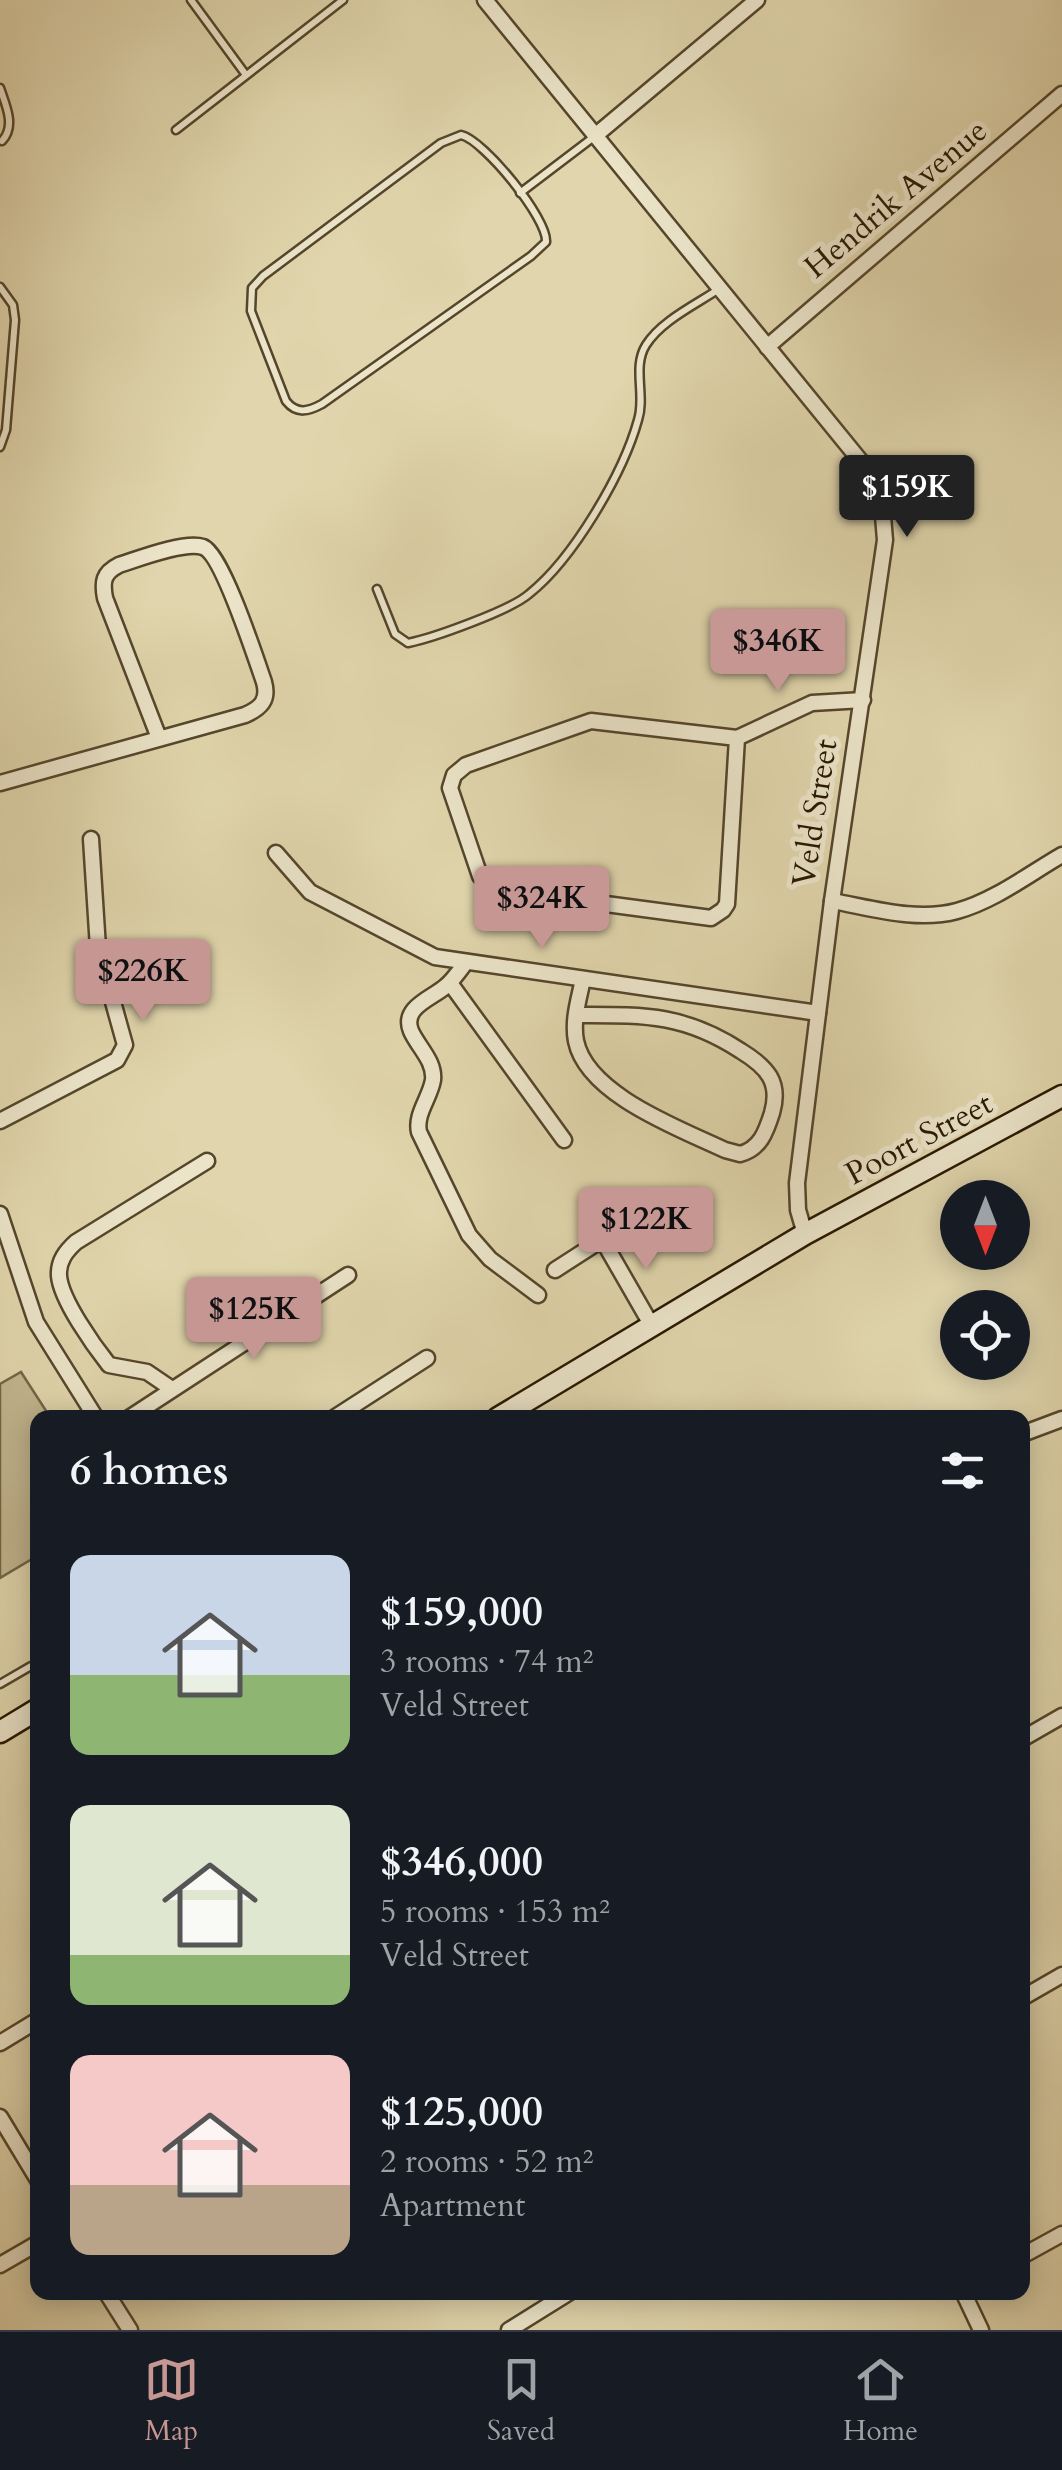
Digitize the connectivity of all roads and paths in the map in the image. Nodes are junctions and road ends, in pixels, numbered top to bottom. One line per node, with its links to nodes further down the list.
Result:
1 (190, 0): 5 (lane)
2 (343, 0): 5 (lane)
3 (485, 0): 9 (street, Veld Street)
4 (758, 0): 9 (street)
5 (246, 75): 8 (lane)
6 (0, 88): 10 (lane)
7 (1062, 94): 14 (street, Hendrik Avenue)
8 (176, 130)
9 (596, 135): 11 (lane); 13 (street, Veld Street)
10 (2, 142)
11 (520, 193): 11 (lane)
12 (0, 288): 15 (lane)
13 (720, 288): 14 (street, Veld Street); 16 (lane)
14 (767, 347): 17 (street, Veld Street)
15 (0, 447)
16 (377, 589)
17 (862, 700): 19 (street); 24 (street, Veld Street)
18 (159, 738): 18 (street); 20 (street)
19 (737, 738): 19 (street)
20 (0, 783)
21 (91, 839): 31 (street)
22 (276, 853): 25 (street)
23 (1062, 855): 24 (street)
24 (832, 900): 28 (street, Veld Street)
25 (466, 962): 26 (street); 27 (street)
26 (583, 979): 28 (street); 29 (street)
27 (450, 983): 32 (street); 40 (street)
28 (818, 1013): 36 (street, Veld Street)
29 (576, 1015): 29 (street)
30 (1062, 1096): 36 (street, Poort Street)
31 (0, 1122)
32 (564, 1140)
33 (207, 1162): 43 (street)
34 (645, 1212): 37 (street)
35 (0, 1214): 44 (street)
36 (805, 1234): 41 (street)
37 (602, 1239): 38 (street); 41 (street)
38 (555, 1270)
39 (348, 1276): 43 (street)
40 (538, 1295)
41 (652, 1326): 47 (street)
42 (426, 1358): 46 (street)
43 (172, 1389): 45 (street)
44 (91, 1410)
45 (140, 1410)
46 (346, 1410)
47 (511, 1410)
48 (1062, 1419): 49 (street)
49 (1030, 1431)
50 (30, 1667): 51 (lane)
51 (0, 1684)
52 (30, 1714): 54 (street)
53 (1062, 1716): 55 (street)
54 (0, 1732)
55 (1030, 1734)
56 (1062, 1975): 57 (street)
57 (1030, 1993)
58 (30, 2025): 59 (street)
59 (0, 2042)
60 (0, 2118): 61 (street)
61 (30, 2167)
62 (1062, 2234): 64 (street)
63 (30, 2248): 65 (street)
64 (1030, 2252)
65 (0, 2265)
66 (111, 2300): 69 (street)
67 (557, 2300): 70 (street)
68 (968, 2300): 71 (street)
69 (130, 2330)
70 (509, 2330)
71 (981, 2330)

